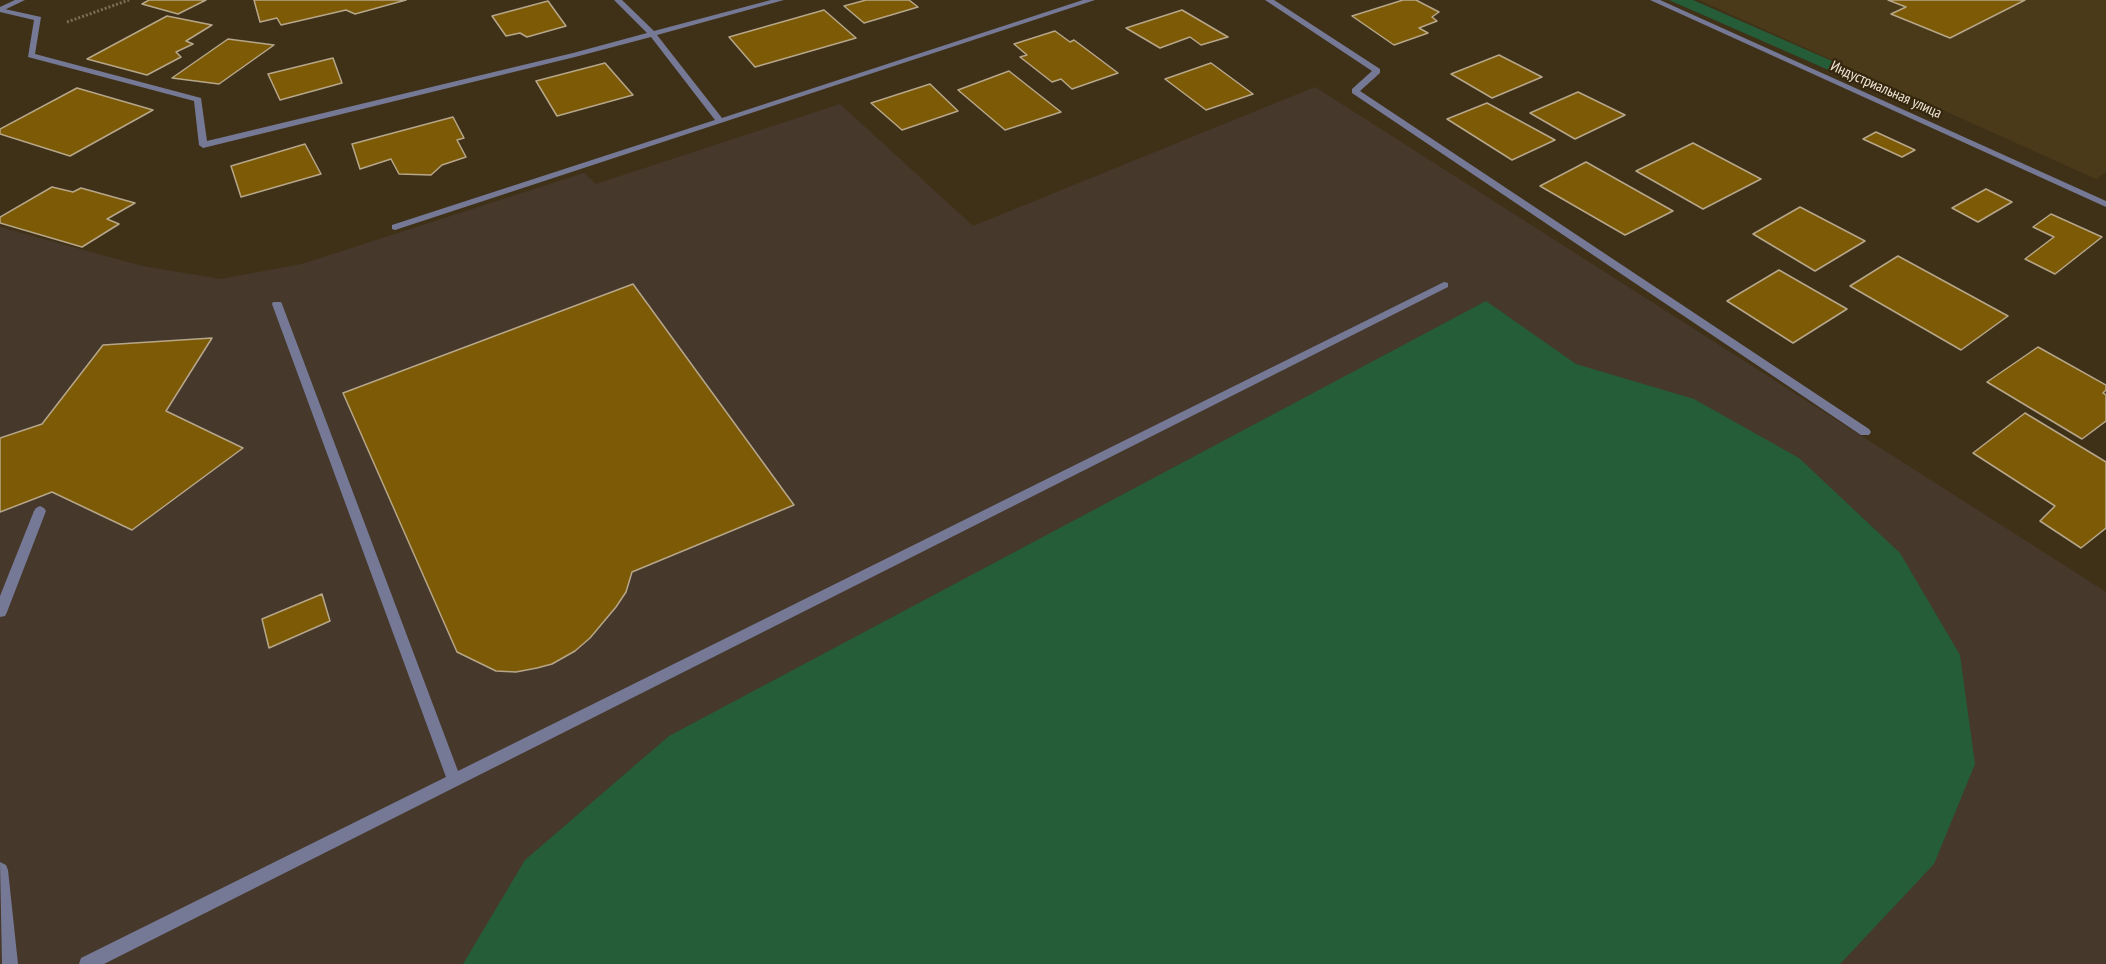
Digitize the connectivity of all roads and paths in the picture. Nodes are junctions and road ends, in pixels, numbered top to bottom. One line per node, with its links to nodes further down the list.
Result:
1 (21, 0): 8 (street)
2 (129, 0): 9 (path)
3 (618, 0): 10 (street)
4 (780, 0): 10 (street)
5 (1091, 0): 11 (street)
6 (1269, 0): 16 (street)
7 (1654, 0): 12 (street, Индустриальная улица)
8 (0, 10): 9 (street)
9 (36, 32): 10 (street)
10 (653, 35): 11 (street)
11 (720, 121): 13 (street)
12 (2106, 204)
13 (395, 227)
14 (1444, 285): 19 (street)
15 (277, 304): 19 (street)
16 (1865, 432)
17 (40, 511): 18 (street)
18 (0, 612)
19 (454, 780): 22 (street)
20 (0, 870): 21 (street)
21 (10, 964)
22 (87, 964)

